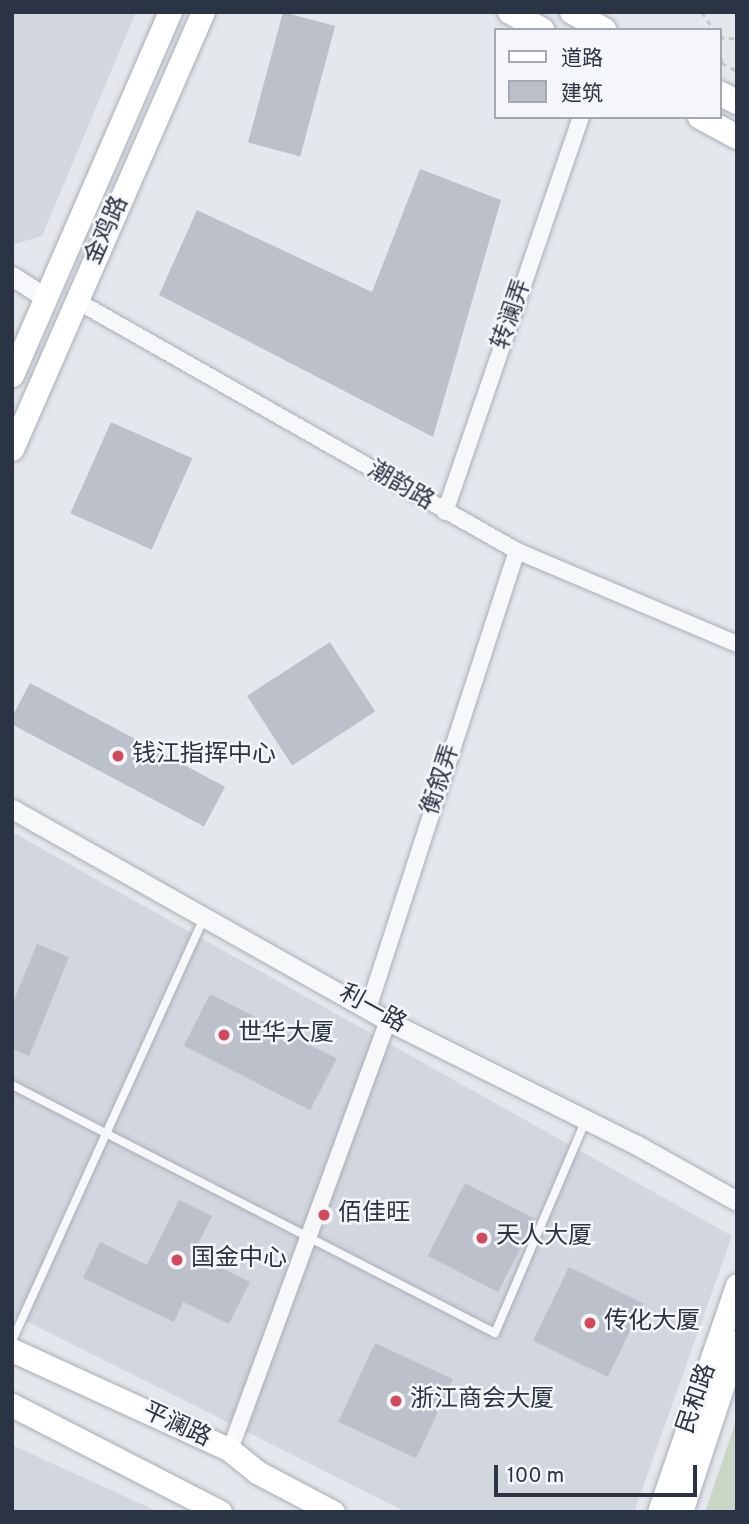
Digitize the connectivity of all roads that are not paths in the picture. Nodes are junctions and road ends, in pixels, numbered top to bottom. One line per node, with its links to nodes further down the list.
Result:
1 (170, 12): 13 (main road, 金鸡路)
2 (203, 12): 14 (main road, 金鸡路)
3 (510, 12): 5 (main road)
4 (572, 12): 6 (main road)
5 (538, 28)
6 (600, 28)
7 (721, 94): 8 (main road)
8 (737, 102)
9 (580, 119): 17 (street, 转澜弄)
10 (704, 119): 11 (main road)
11 (737, 137)
12 (12, 276): 13 (street)
13 (46, 298): 15 (main road, 金鸡路)
14 (77, 301): 16 (main road, 金鸡路); 17 (street, 潮韵路)
15 (12, 375)
16 (12, 449)
17 (445, 512): 18 (street, 潮韵路)
18 (517, 551): 19 (street, 潮韵路); 22 (street, 衡叙弄)
19 (737, 644)
20 (12, 809): 21 (street, 利一路)
21 (206, 915): 22 (street, 利一路); 26 (lane)
22 (368, 1010): 23 (street, 利一路)
23 (388, 1021): 25 (street, 利一路); 28 (street)
24 (12, 1085): 26 (lane)
25 (586, 1120): 27 (street, 利一路); 28 (lane)
26 (106, 1135): 28 (lane); 30 (lane)
27 (737, 1201)
28 (307, 1241): 34 (street)
29 (737, 1285): 37 (main road, 民和路)
30 (12, 1341)
31 (737, 1342): 38 (main road, 民和路)
32 (12, 1350): 34 (main road, 平澜路)
33 (12, 1405): 35 (main road)
34 (230, 1450): 36 (main road, 平澜路)
35 (220, 1512)
36 (333, 1512)
37 (659, 1512)
38 (681, 1512)

